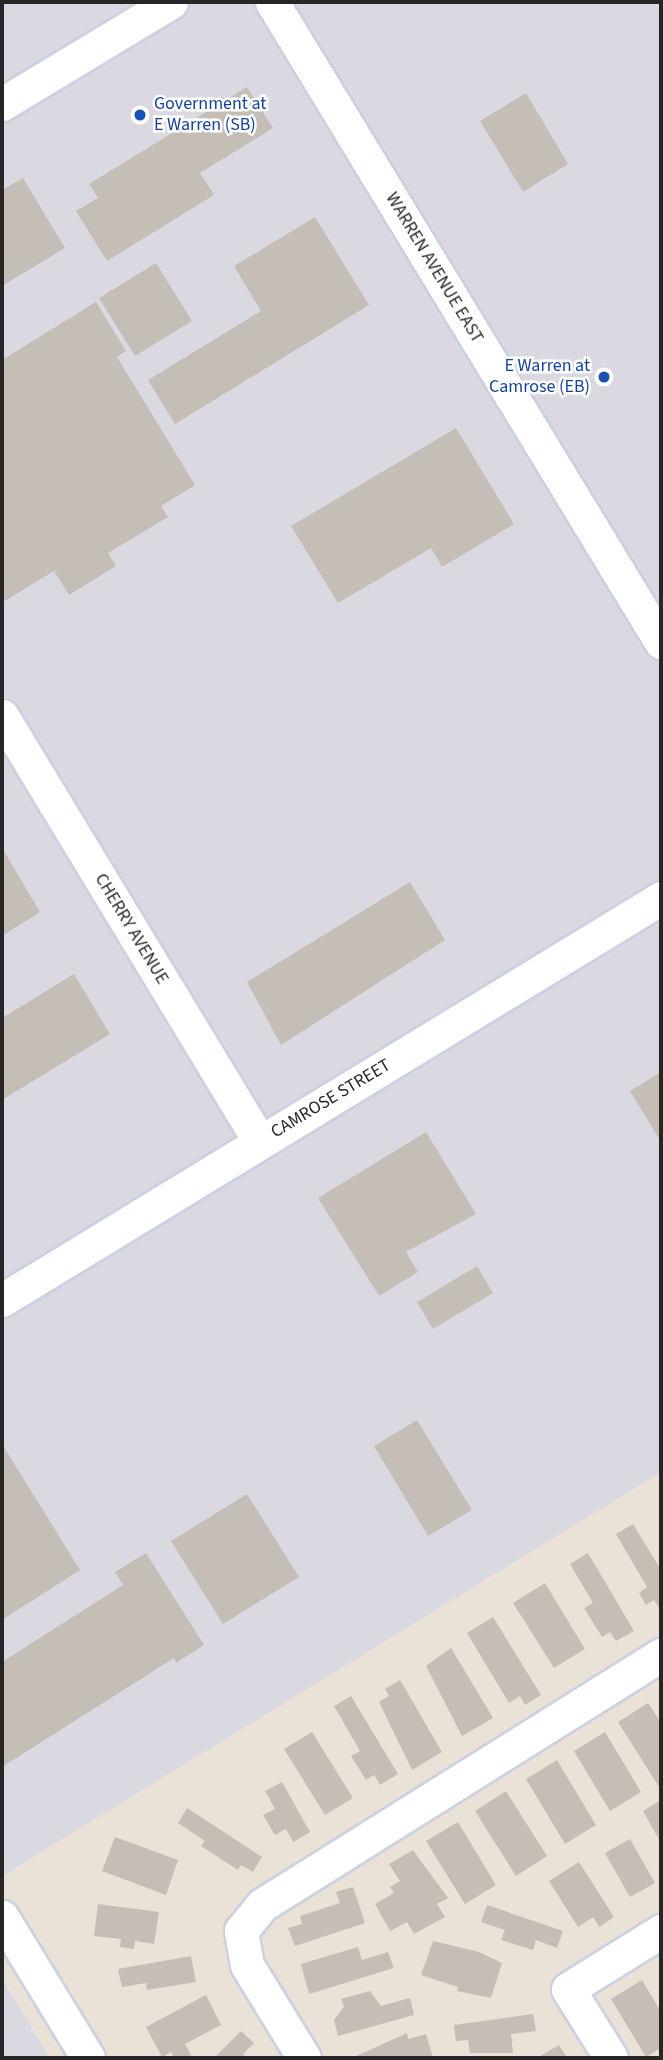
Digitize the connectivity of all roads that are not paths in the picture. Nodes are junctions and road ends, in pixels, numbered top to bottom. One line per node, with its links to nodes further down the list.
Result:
1 (171, 2): 3 (street)
2 (272, 2): 4 (street, WARREN AVENUE EAST)
3 (2, 104)
4 (661, 642)
5 (2, 716): 7 (street, CHERRY AVENUE)
6 (661, 898): 7 (street, CAMROSE STREET)
7 (260, 1142): 8 (street, CAMROSE STREET)
8 (2, 1300)
9 (661, 1655): 13 (street)
10 (2, 1917): 12 (street)
11 (661, 1931): 14 (street)
12 (79, 2055)
13 (304, 2058)
14 (611, 2058)

